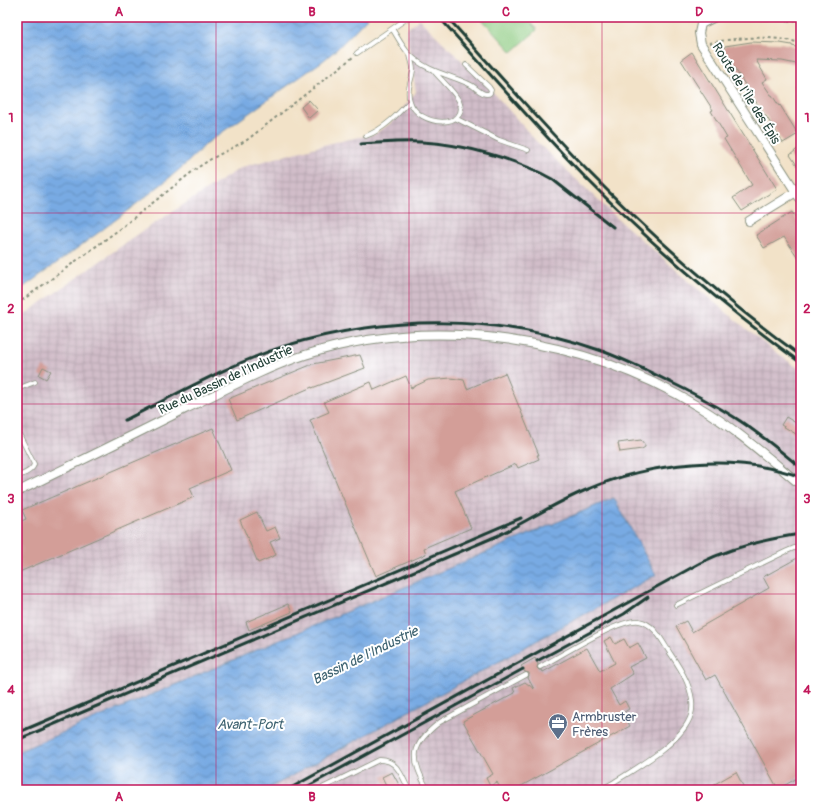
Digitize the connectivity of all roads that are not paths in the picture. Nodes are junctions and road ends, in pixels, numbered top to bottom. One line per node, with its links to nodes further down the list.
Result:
1 (410, 17): 5 (lane)
2 (753, 17): 4 (lane)
3 (711, 18): 14 (street, Route de l'Île des Épis)
4 (793, 19)
5 (393, 30): 6 (lane); 7 (lane)
6 (357, 53)
7 (410, 55): 9 (lane); 10 (lane)
8 (466, 65): 9 (lane)
9 (433, 70): 11 (lane)
10 (410, 101): 11 (lane); 12 (lane)
11 (455, 118): 13 (lane)
12 (366, 136)
13 (528, 150)
14 (796, 192): 15 (street, Route de l'Île des Épis); 16 (street)
15 (801, 200)
16 (749, 221)
17 (35, 382): 18 (lane)
18 (17, 389)
19 (17, 430): 20 (lane)
20 (17, 477)
21 (801, 485): 22 (street, Rue du Bassin de l'Industrie)
22 (17, 492)
23 (801, 548): 24 (lane)
24 (676, 605)
25 (540, 667): 27 (lane)
26 (526, 675): 30 (lane)
27 (611, 784): 31 (lane); 32 (lane)
28 (318, 790): 29 (lane)
29 (409, 790)
30 (428, 790)
31 (600, 790)
32 (615, 790)

